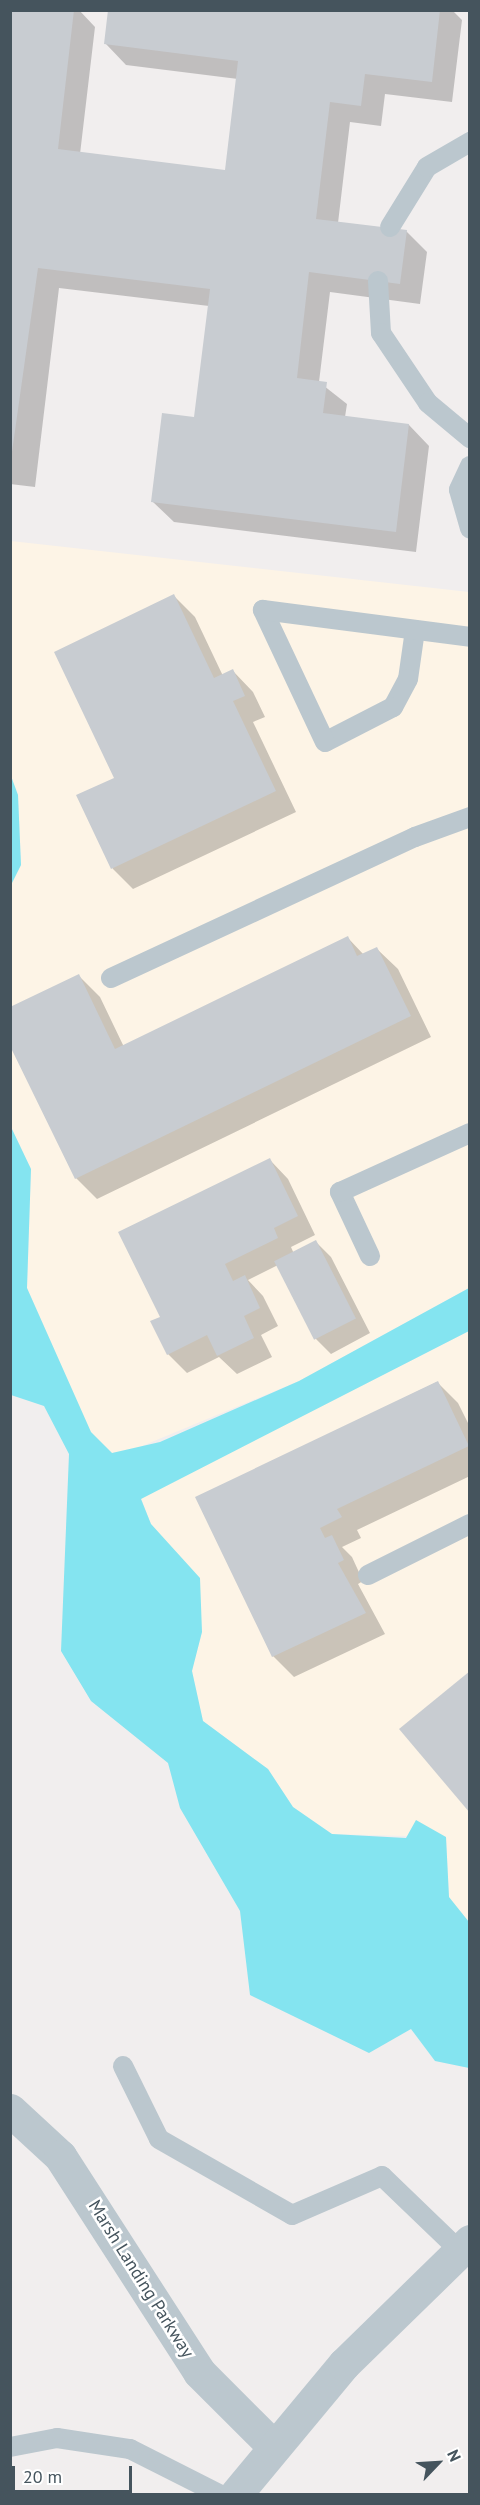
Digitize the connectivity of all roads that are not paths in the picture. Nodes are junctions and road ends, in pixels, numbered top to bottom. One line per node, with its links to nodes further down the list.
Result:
1 (470, 142): 2 (lane)
2 (390, 227)
3 (378, 281): 4 (lane)
4 (470, 438)
5 (470, 466): 6 (lane)
6 (470, 528)
7 (415, 630): 7 (lane); 8 (lane)
8 (470, 637)
9 (470, 817): 10 (lane)
10 (111, 978)
11 (470, 1133): 12 (lane)
12 (370, 1256)
13 (470, 1524): 14 (lane)
14 (368, 1575)
15 (123, 2066): 17 (lane)
16 (10, 2110): 18 (street, Marsh Landing Parkway)
17 (465, 2246): 18 (street)
18 (273, 2446): 21 (street)
19 (10, 2447): 20 (lane)
20 (219, 2494)
21 (236, 2494)

